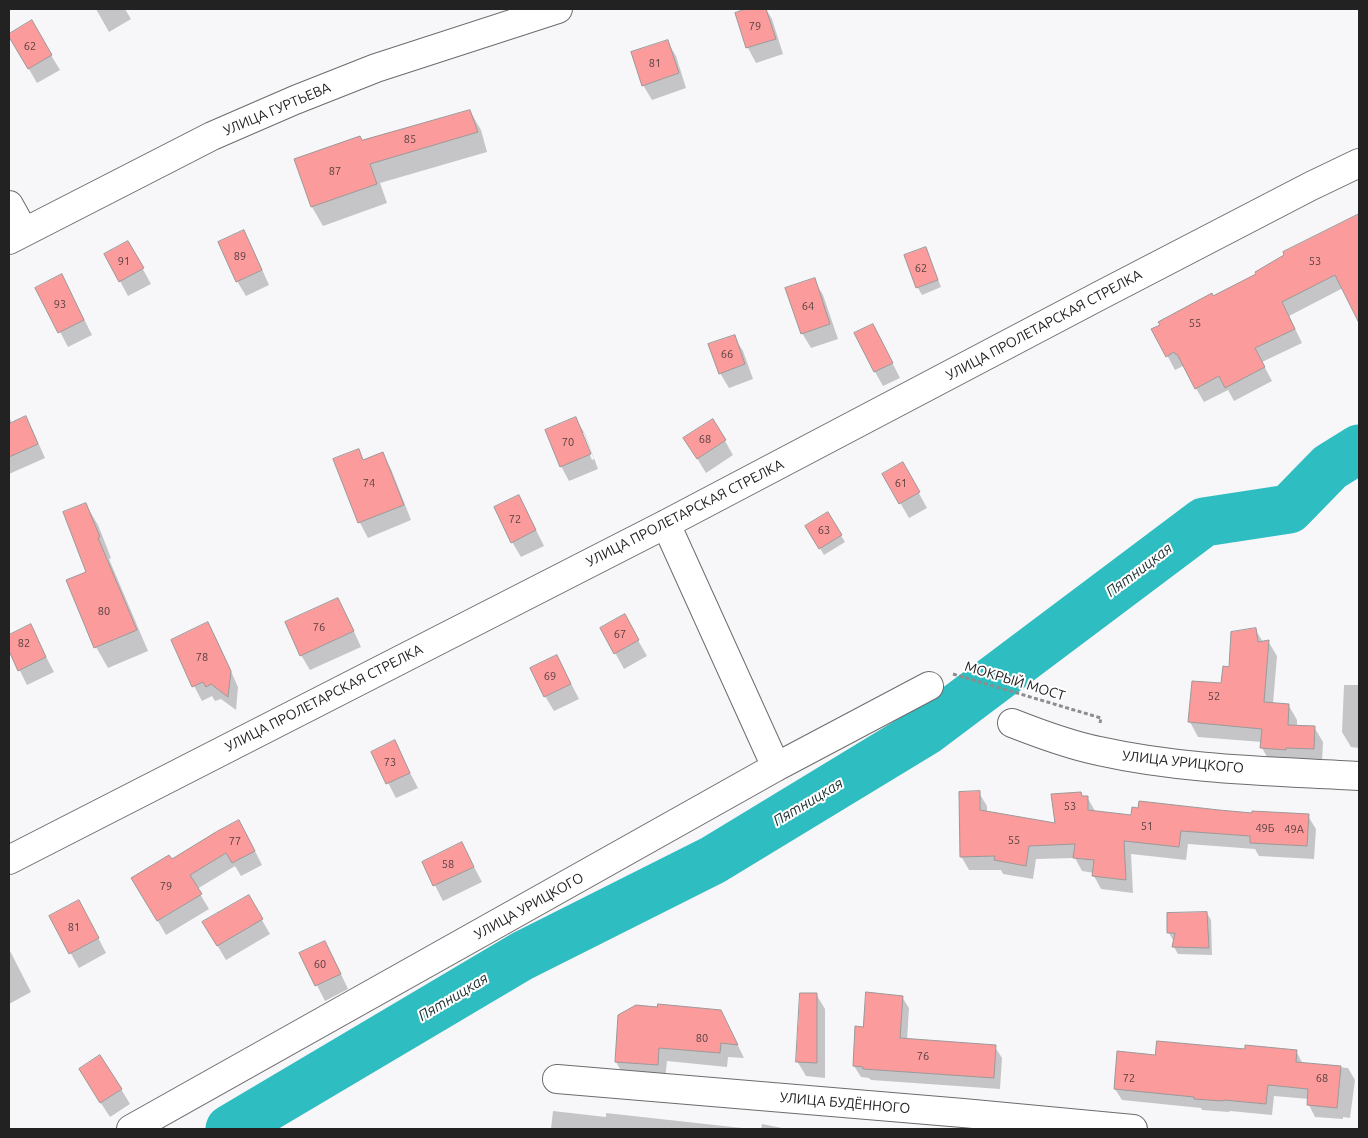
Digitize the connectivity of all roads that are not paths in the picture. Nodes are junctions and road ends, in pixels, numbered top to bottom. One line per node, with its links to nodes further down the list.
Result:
1 (558, 9): 4 (street, УЛИЦА ГУРТЬЕВА)
2 (1359, 163): 5 (street, УЛИЦА ПРОЛЕТАРСКАЯ СТРЕЛКА)
3 (9, 206): 4 (street)
4 (16, 236)
5 (666, 524): 8 (street); 10 (street, УЛИЦА ПРОЛЕТАРСКАЯ СТРЕЛКА)
6 (940, 680): 8 (street, УЛИЦА УРИЦКОГО)
7 (1012, 723): 9 (street, УЛИЦА УРИЦКОГО)
8 (776, 767): 12 (street, УЛИЦА УРИЦКОГО)
9 (1359, 776)
10 (9, 860)
11 (557, 1079): 13 (street, УЛИЦА БУДЁННОГО)
12 (131, 1129)
13 (1133, 1129)

